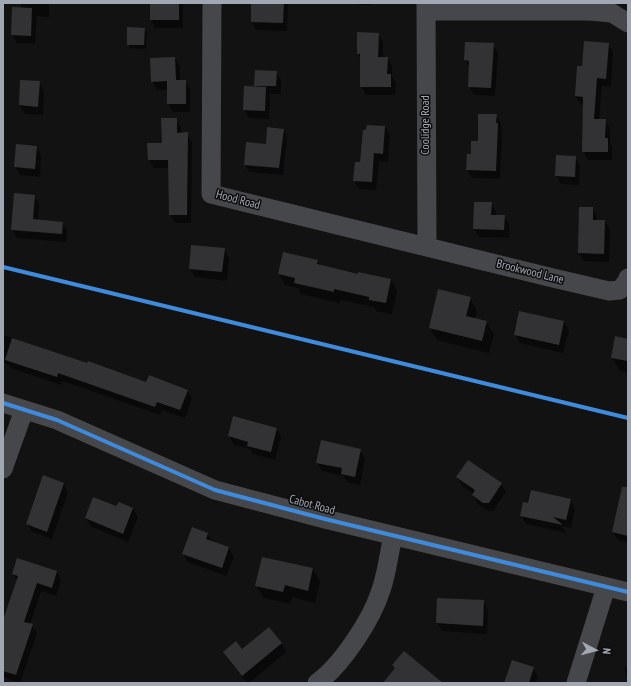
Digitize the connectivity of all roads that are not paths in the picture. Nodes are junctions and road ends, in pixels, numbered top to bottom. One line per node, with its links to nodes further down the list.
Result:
1 (212, 3): 4 (street, Hood Road)
2 (426, 7): 3 (street); 4 (street, Coolidge Road)
3 (628, 23)
4 (427, 247): 5 (street, Brookwood Lane)
5 (628, 278)
6 (3, 403): 7 (street, Cabot Road)
7 (24, 410): 8 (street); 9 (street, Cabot Road)
8 (3, 469)
9 (393, 536): 10 (street, Cabot Road); 12 (street)
10 (606, 587): 11 (street, Cabot Road); 13 (street)
11 (628, 592)
12 (317, 683)
13 (576, 683)

